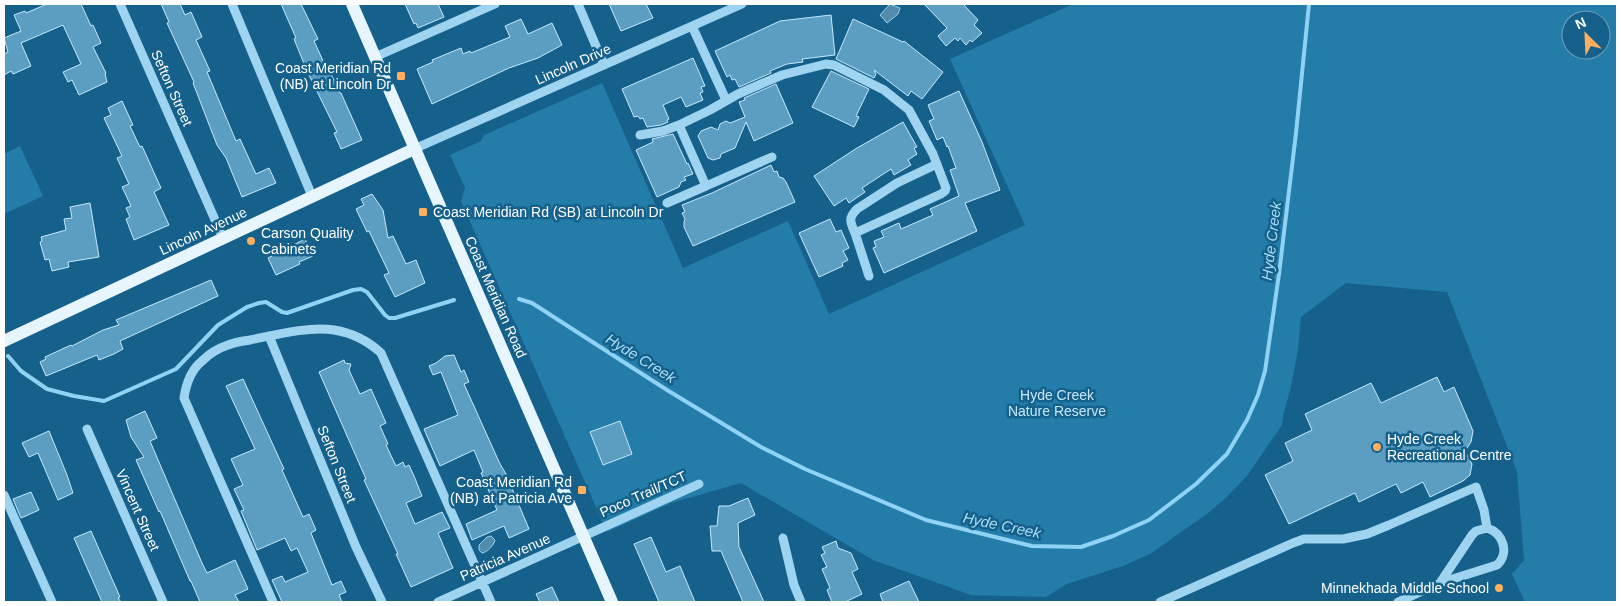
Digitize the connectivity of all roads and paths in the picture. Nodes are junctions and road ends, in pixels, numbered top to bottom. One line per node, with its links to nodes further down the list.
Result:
1 (120, 4): 21 (street, Sefton Street)
2 (232, 4): 18 (street)
3 (352, 4): 9 (main road, Coast Meridian Road)
4 (495, 4): 7 (street)
5 (578, 4): 10 (street)
6 (742, 4): 8 (street, Lincoln Drive)
7 (477, 7): 9 (street)
8 (692, 26): 10 (street, Lincoln Drive); 11 (street)
9 (375, 57): 14 (main road, Coast Meridian Road)
10 (604, 65): 14 (street, Lincoln Drive)
11 (726, 100): 12 (street); 16 (street)
12 (678, 125): 13 (street); 17 (street)
13 (640, 135)
14 (414, 149): 18 (main road, Lincoln Avenue); 29 (main road, Coast Meridian Road)
15 (772, 157): 17 (street)
16 (937, 164): 20 (street); 20 (street)
17 (706, 186): 19 (street)
18 (312, 196): 21 (main road, Lincoln Avenue)
19 (667, 203)
20 (855, 233): 22 (street)
21 (223, 238): 24 (main road, Lincoln Avenue)
22 (869, 276)
23 (269, 336): 31 (street); 35 (street); 36 (street, Sefton Street)
24 (4, 340)
25 (87, 428): 34 (street, Vincent Street)
26 (699, 484): 29 (street, Poco Trail/TCT)
27 (4, 495): 33 (street)
28 (1487, 528): 32 (street); 32 (street); 41 (street)
29 (583, 536): 31 (street, Patricia Avenue); 39 (main road, Coast Meridian Road)
30 (783, 538): 40 (street)
31 (482, 582): 37 (street, Patricia Avenue); 38 (street)
32 (1440, 583): 42 (street)
33 (52, 602)
34 (163, 602)
35 (273, 602)
36 (382, 602)
37 (438, 602)
38 (491, 602)
39 (612, 602)
40 (801, 602)
41 (1160, 602)
42 (1398, 602)

